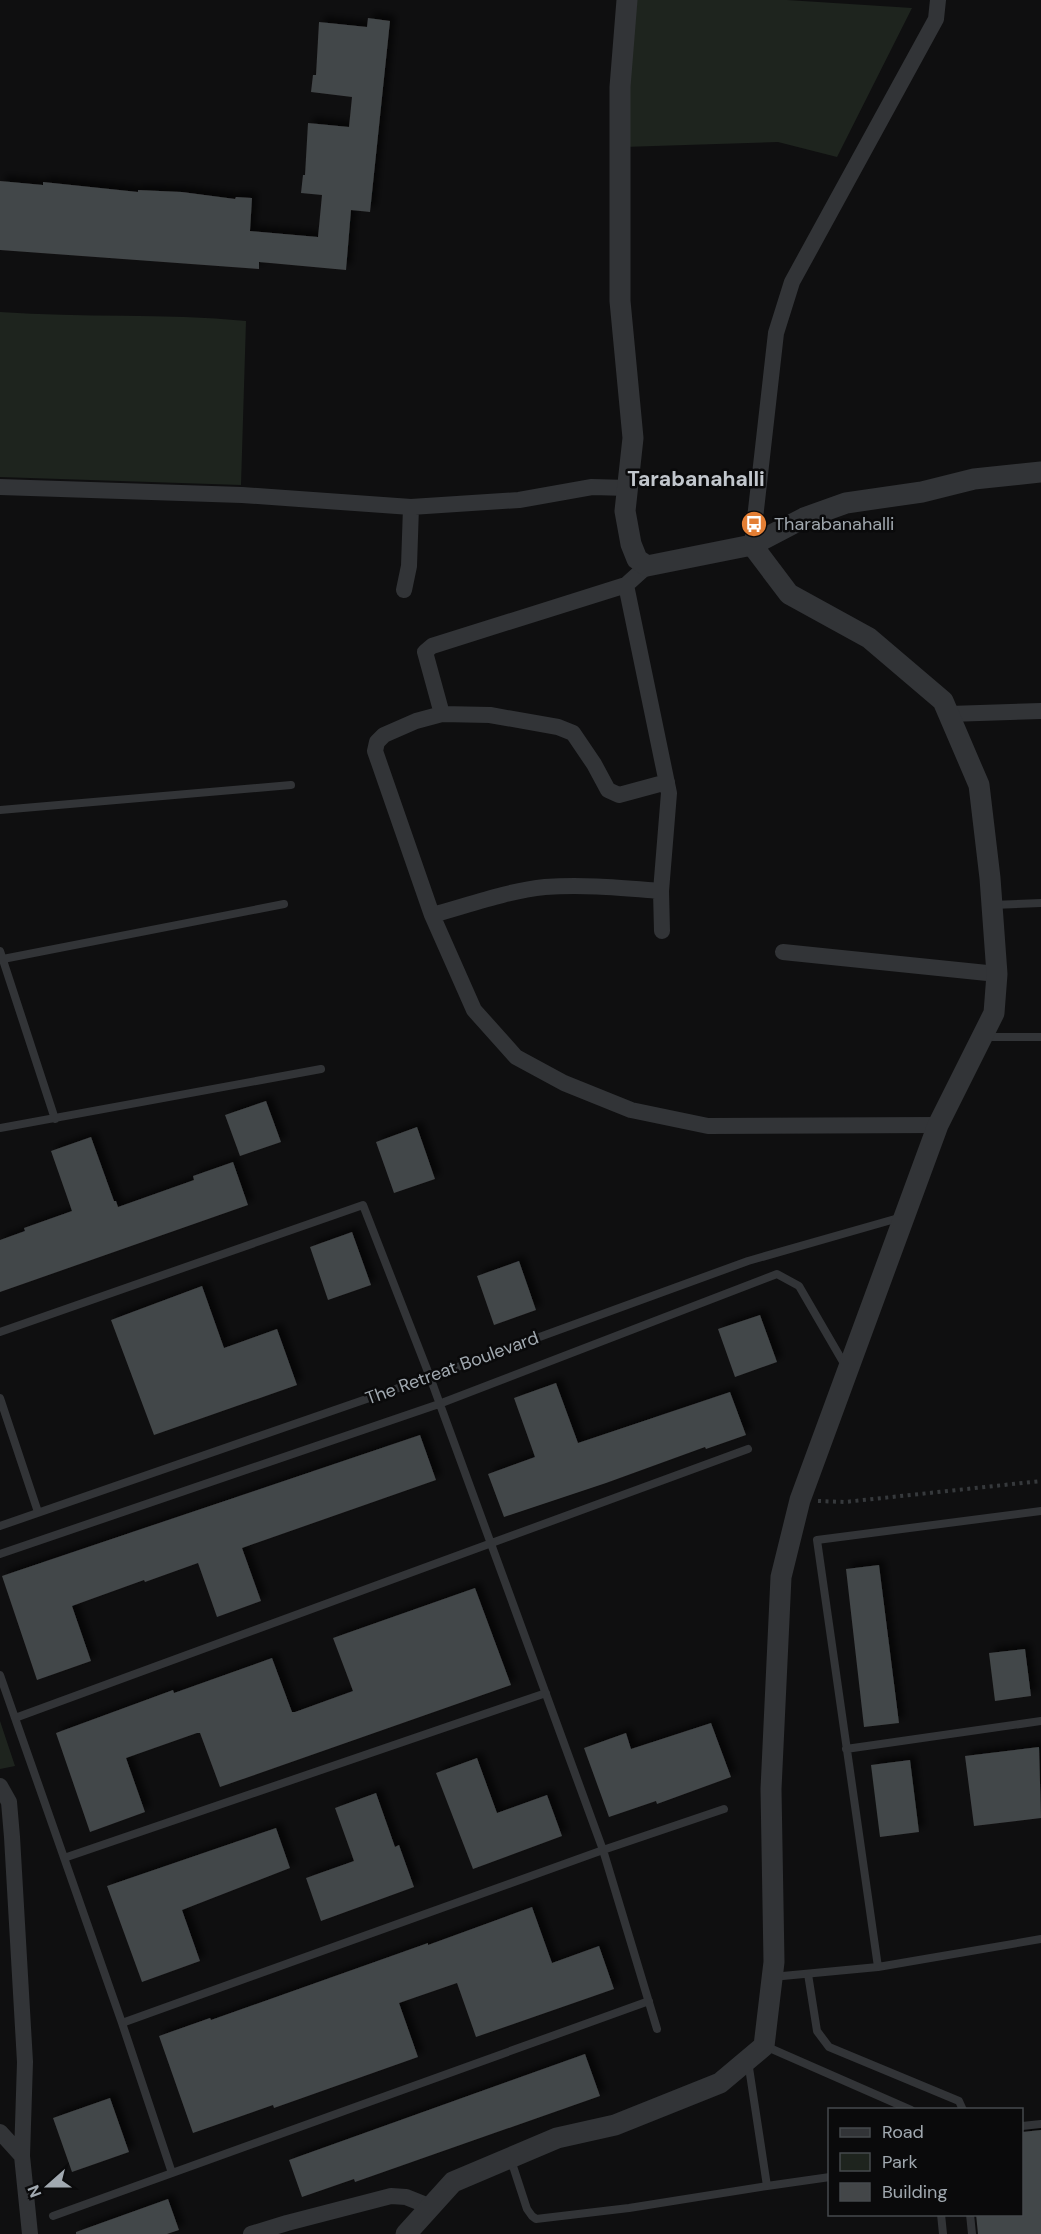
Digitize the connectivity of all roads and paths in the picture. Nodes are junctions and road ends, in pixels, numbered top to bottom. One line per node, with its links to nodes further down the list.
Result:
1 (627, 0): 5 (street)
2 (938, 0): 7 (street)
3 (1041, 472): 7 (street)
4 (0, 487): 6 (street)
5 (628, 488): 6 (street); 8 (street)
6 (411, 507): 10 (street)
7 (752, 545): 8 (street); 13 (street)
8 (647, 566): 9 (street)
9 (626, 585): 12 (street); 14 (street)
10 (404, 590)
11 (1041, 711): 13 (street)
12 (442, 714): 14 (street); 21 (street)
13 (949, 714): 20 (street)
14 (668, 782): 17 (street)
15 (291, 785): 16 (lane)
16 (0, 810)
17 (661, 891): 21 (street); 22 (street)
18 (1041, 903): 20 (lane)
19 (284, 904): 24 (lane)
20 (992, 905): 25 (street)
21 (432, 915): 30 (street)
22 (662, 931)
23 (783, 952): 25 (street)
24 (1, 955): 29 (lane)
25 (997, 974): 26 (street)
26 (982, 1037): 27 (lane); 30 (street)
27 (1041, 1037)
28 (321, 1069): 29 (lane)
29 (55, 1119): 31 (lane)
30 (938, 1125): 32 (street)
31 (0, 1128)
32 (904, 1216): 34 (street); 35 (lane, The Retreat Boulevard)
33 (0, 1332): 35 (lane)
34 (848, 1370): 37 (lane); 40 (street)
35 (430, 1377): 37 (lane); 42 (lane, The Retreat Boulevard)
36 (0, 1398): 42 (lane)
37 (440, 1404): 44 (lane); 45 (lane)
38 (748, 1449): 44 (lane)
39 (1041, 1481): 40 (path)
40 (800, 1500): 58 (street)
41 (1041, 1511): 50 (lane)
42 (38, 1512): 43 (lane, The Retreat Boulevard)
43 (0, 1526)
44 (490, 1543): 47 (lane); 48 (lane)
45 (0, 1554)
46 (0, 1675): 48 (lane)
47 (546, 1693): 53 (lane); 54 (lane)
48 (15, 1718): 54 (lane)
49 (1041, 1721): 50 (lane)
50 (846, 1749): 56 (lane)
51 (0, 1786): 69 (street)
52 (724, 1809): 53 (lane)
53 (603, 1850): 59 (lane); 60 (lane)
54 (64, 1858): 60 (lane)
55 (1041, 1939): 56 (lane)
56 (878, 1966): 57 (lane)
57 (808, 1974): 58 (lane); 65 (lane)
58 (772, 1977): 62 (street)
59 (649, 2001): 61 (lane); 71 (lane)
60 (122, 2023): 71 (lane)
61 (657, 2029)
62 (764, 2046): 63 (street); 64 (lane)
63 (748, 2060): 70 (street); 73 (lane)
64 (909, 2108)
65 (962, 2108)
66 (1041, 2124): 67 (lane)
67 (1023, 2126)
68 (0, 2132): 69 (street)
69 (22, 2156): 78 (street)
70 (510, 2157): 73 (lane); 74 (street)
71 (172, 2173): 75 (lane)
72 (828, 2177): 73 (lane)
73 (767, 2186)
74 (431, 2206): 79 (street); 80 (street)
75 (53, 2216)
76 (941, 2216): 81 (lane)
77 (970, 2216): 82 (lane)
78 (30, 2234)
79 (251, 2234)
80 (406, 2234)
81 (943, 2234)
82 (972, 2234)

